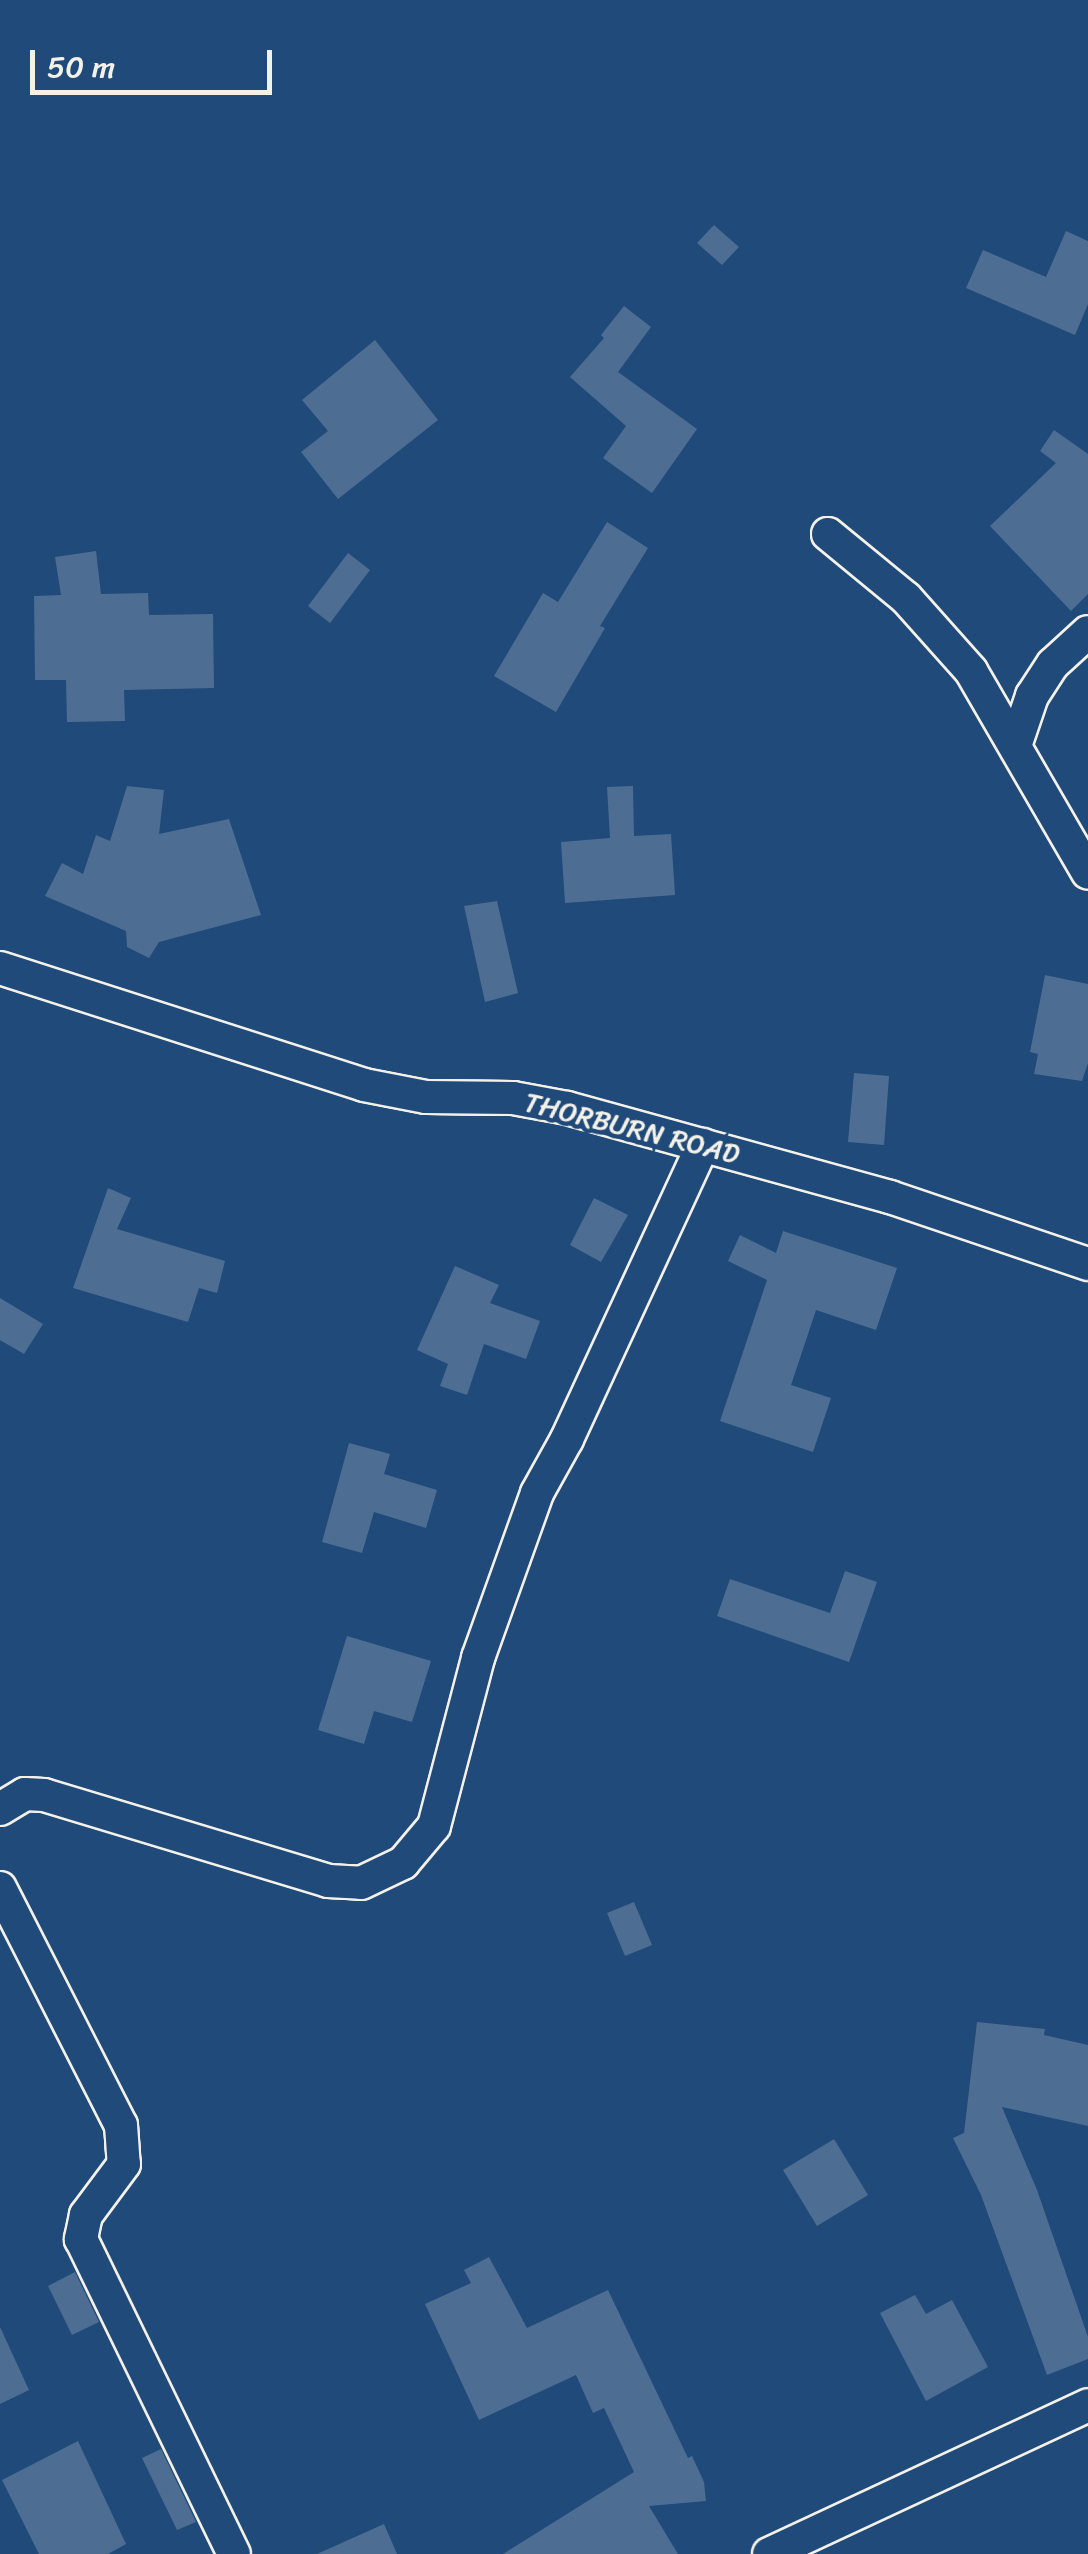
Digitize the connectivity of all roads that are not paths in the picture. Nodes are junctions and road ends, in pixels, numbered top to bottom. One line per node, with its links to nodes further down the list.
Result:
1 (828, 534): 3 (street)
2 (1088, 632): 3 (street)
3 (1016, 743): 4 (street)
4 (1088, 873)
5 (0, 968): 6 (street, THORBURN ROAD)
6 (703, 1145): 7 (street, THORBURN ROAD); 8 (street)
7 (1088, 1264)
8 (0, 1809)
9 (0, 1888): 11 (street)
10 (1088, 2405): 12 (street)
11 (234, 2554)
12 (769, 2554)

